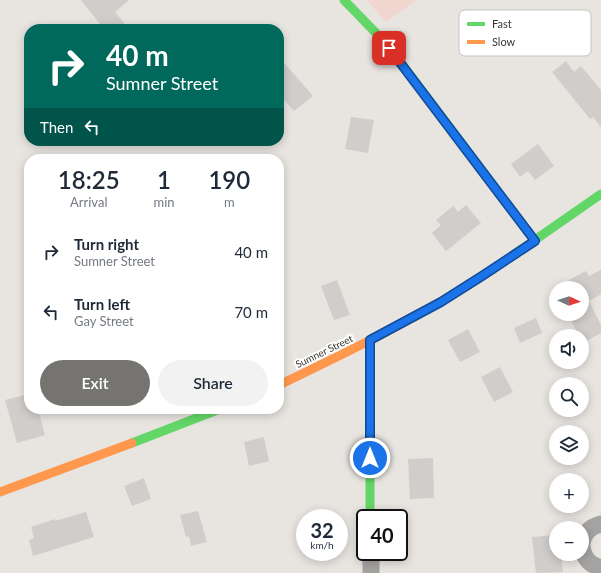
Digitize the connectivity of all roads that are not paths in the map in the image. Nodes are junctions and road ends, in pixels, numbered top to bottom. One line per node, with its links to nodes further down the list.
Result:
1 (344, 0): 3 (main road)
2 (601, 194): 3 (main road, Sumner Street)
3 (535, 241): 4 (main road, Sumner Street)
4 (370, 340): 5 (main road, Sumner Street); 8 (main road)
5 (284, 383)
6 (207, 414): 7 (main road)
7 (0, 492)
8 (370, 509)
9 (601, 524): 10 (street)
10 (589, 529)
11 (370, 561): 14 (street)
12 (588, 561): 13 (street)
13 (601, 568)
14 (371, 573)

